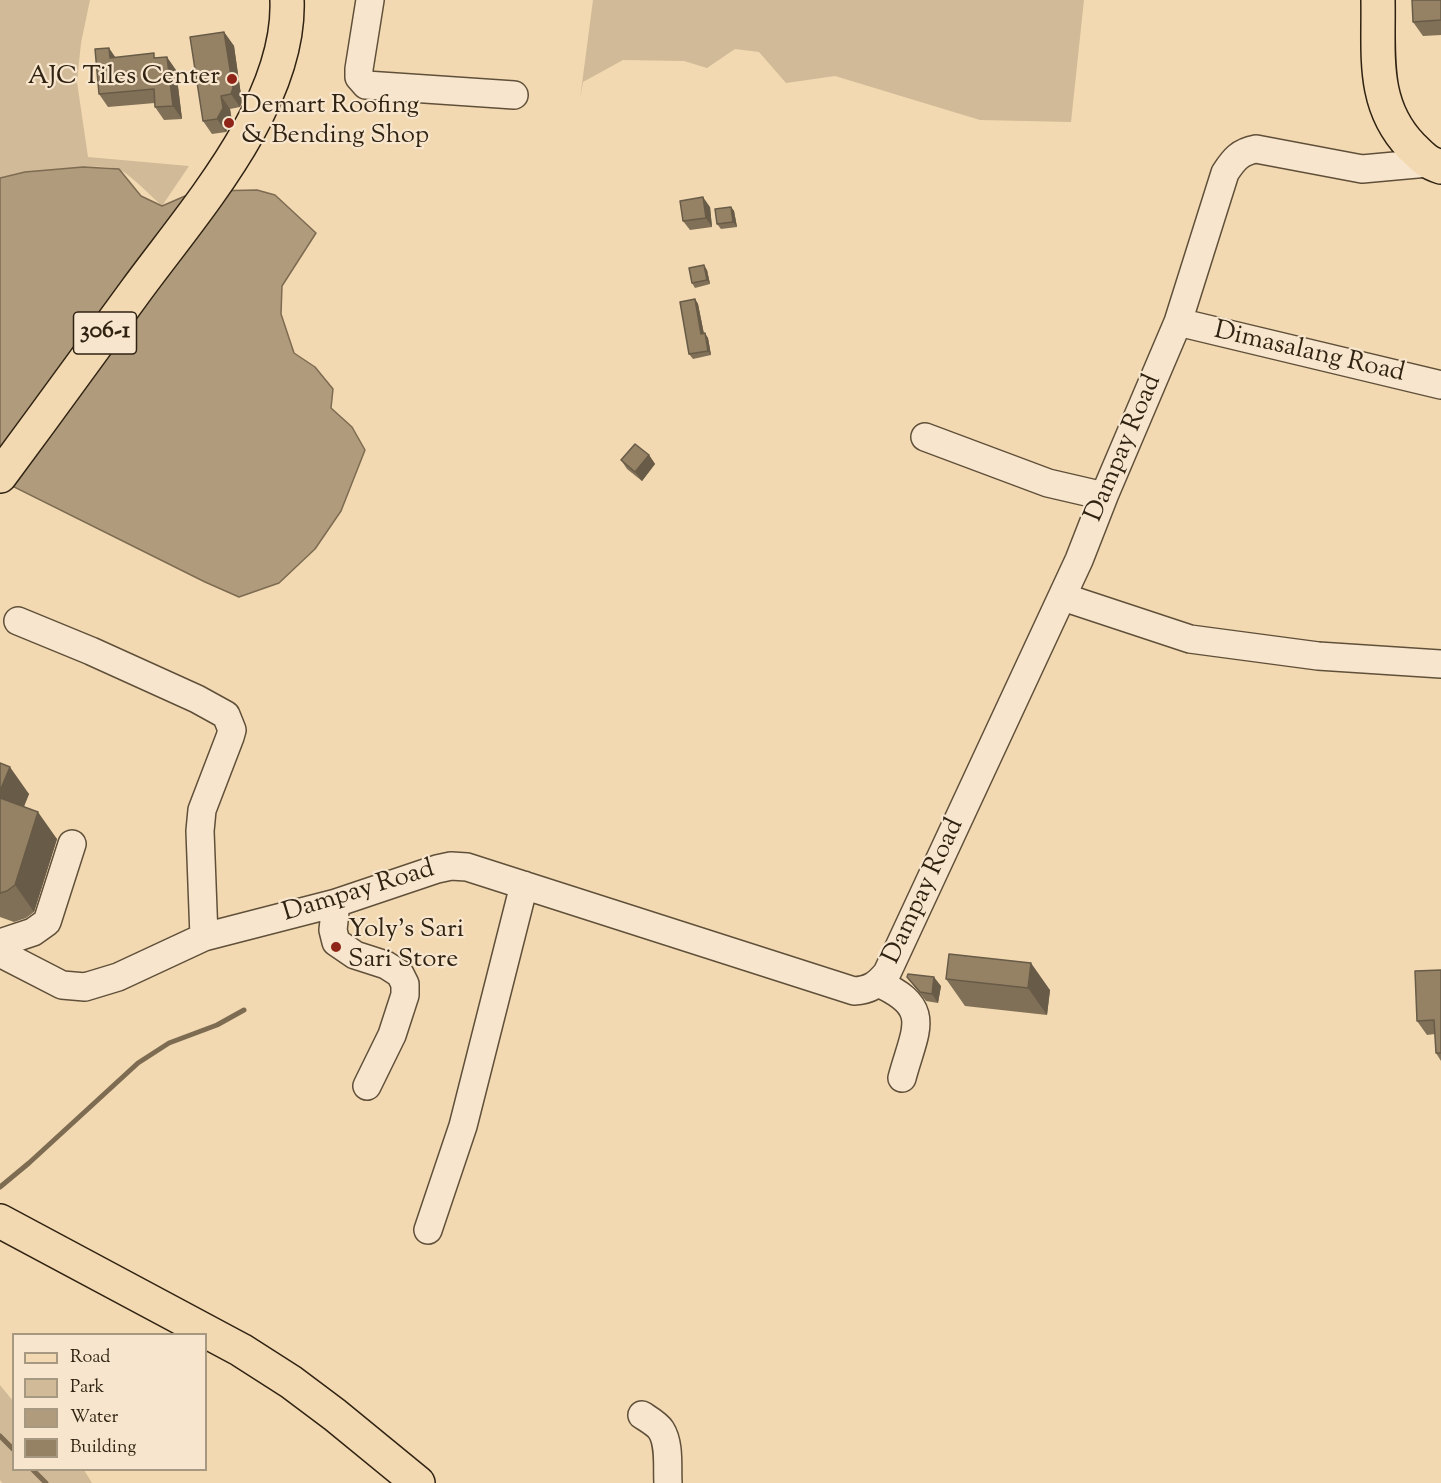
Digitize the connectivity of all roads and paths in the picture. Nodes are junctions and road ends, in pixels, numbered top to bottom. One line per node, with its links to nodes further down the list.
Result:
1 (287, 0): 9 (main road, 306-1)
2 (370, 0): 4 (street)
3 (1378, 0): 5 (main road)
4 (514, 95)
5 (1434, 165): 6 (street, Dampay Road)
6 (1178, 322): 7 (street, Dimasalang Road); 10 (street, Dampay Road)
7 (1441, 385)
8 (925, 437): 10 (street)
9 (0, 476)
10 (1104, 496): 11 (street, Dampay Road)
11 (1063, 597): 13 (street); 20 (street, Dampay Road)
12 (18, 621): 17 (street)
13 (1441, 664)
14 (72, 844): 18 (street)
15 (524, 885): 16 (street, Dampay Road); 20 (street, Dampay Road); 24 (street)
16 (336, 903): 17 (street, Dampay Road); 22 (street)
17 (204, 937): 19 (street, Dampay Road)
18 (0, 943)
19 (0, 953)
20 (878, 983): 21 (street)
21 (902, 1078)
22 (367, 1086)
23 (0, 1221): 26 (main road)
24 (428, 1230)
25 (642, 1414): 27 (street)
26 (418, 1483)
27 (668, 1483)

